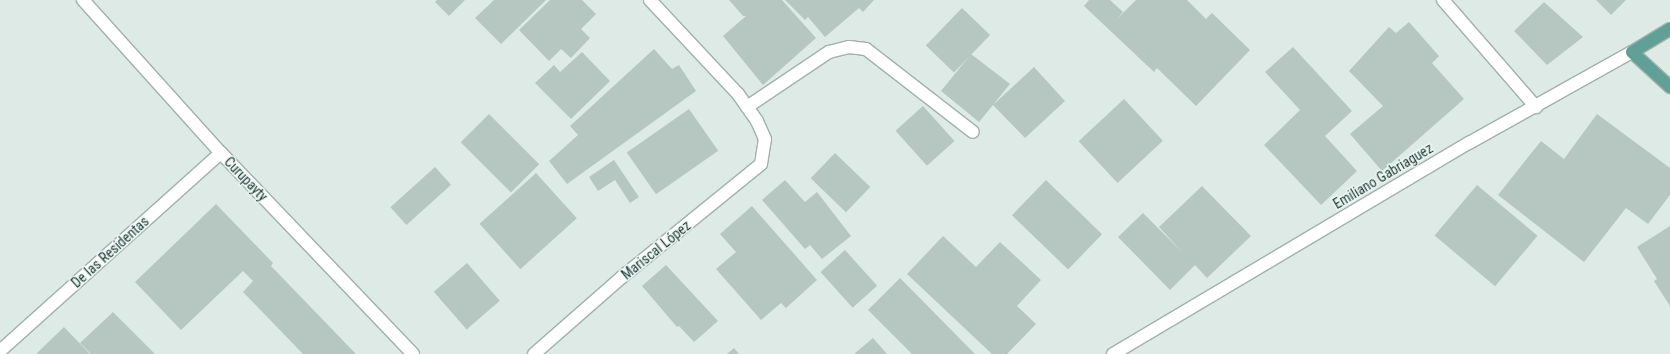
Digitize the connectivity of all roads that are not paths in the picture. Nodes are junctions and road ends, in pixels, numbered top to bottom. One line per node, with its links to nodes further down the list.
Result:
1 (83, 0): 10 (street, Curupayty)
2 (650, 0): 8 (street)
3 (1443, 0): 7 (street)
4 (1670, 29): 5 (main road, Emiliano Gabriaguez)
5 (1632, 52): 6 (main road); 7 (street, Emiliano Gabriaguez)
6 (1670, 87)
7 (1536, 106): 14 (street, Emiliano Gabriaguez)
8 (747, 107): 9 (street); 13 (street, Mariscal López)
9 (973, 132)
10 (221, 153): 11 (street, De las Residentas); 12 (street, Curupayty)
11 (1, 349)
12 (413, 354)
13 (534, 354)
14 (1113, 354)

